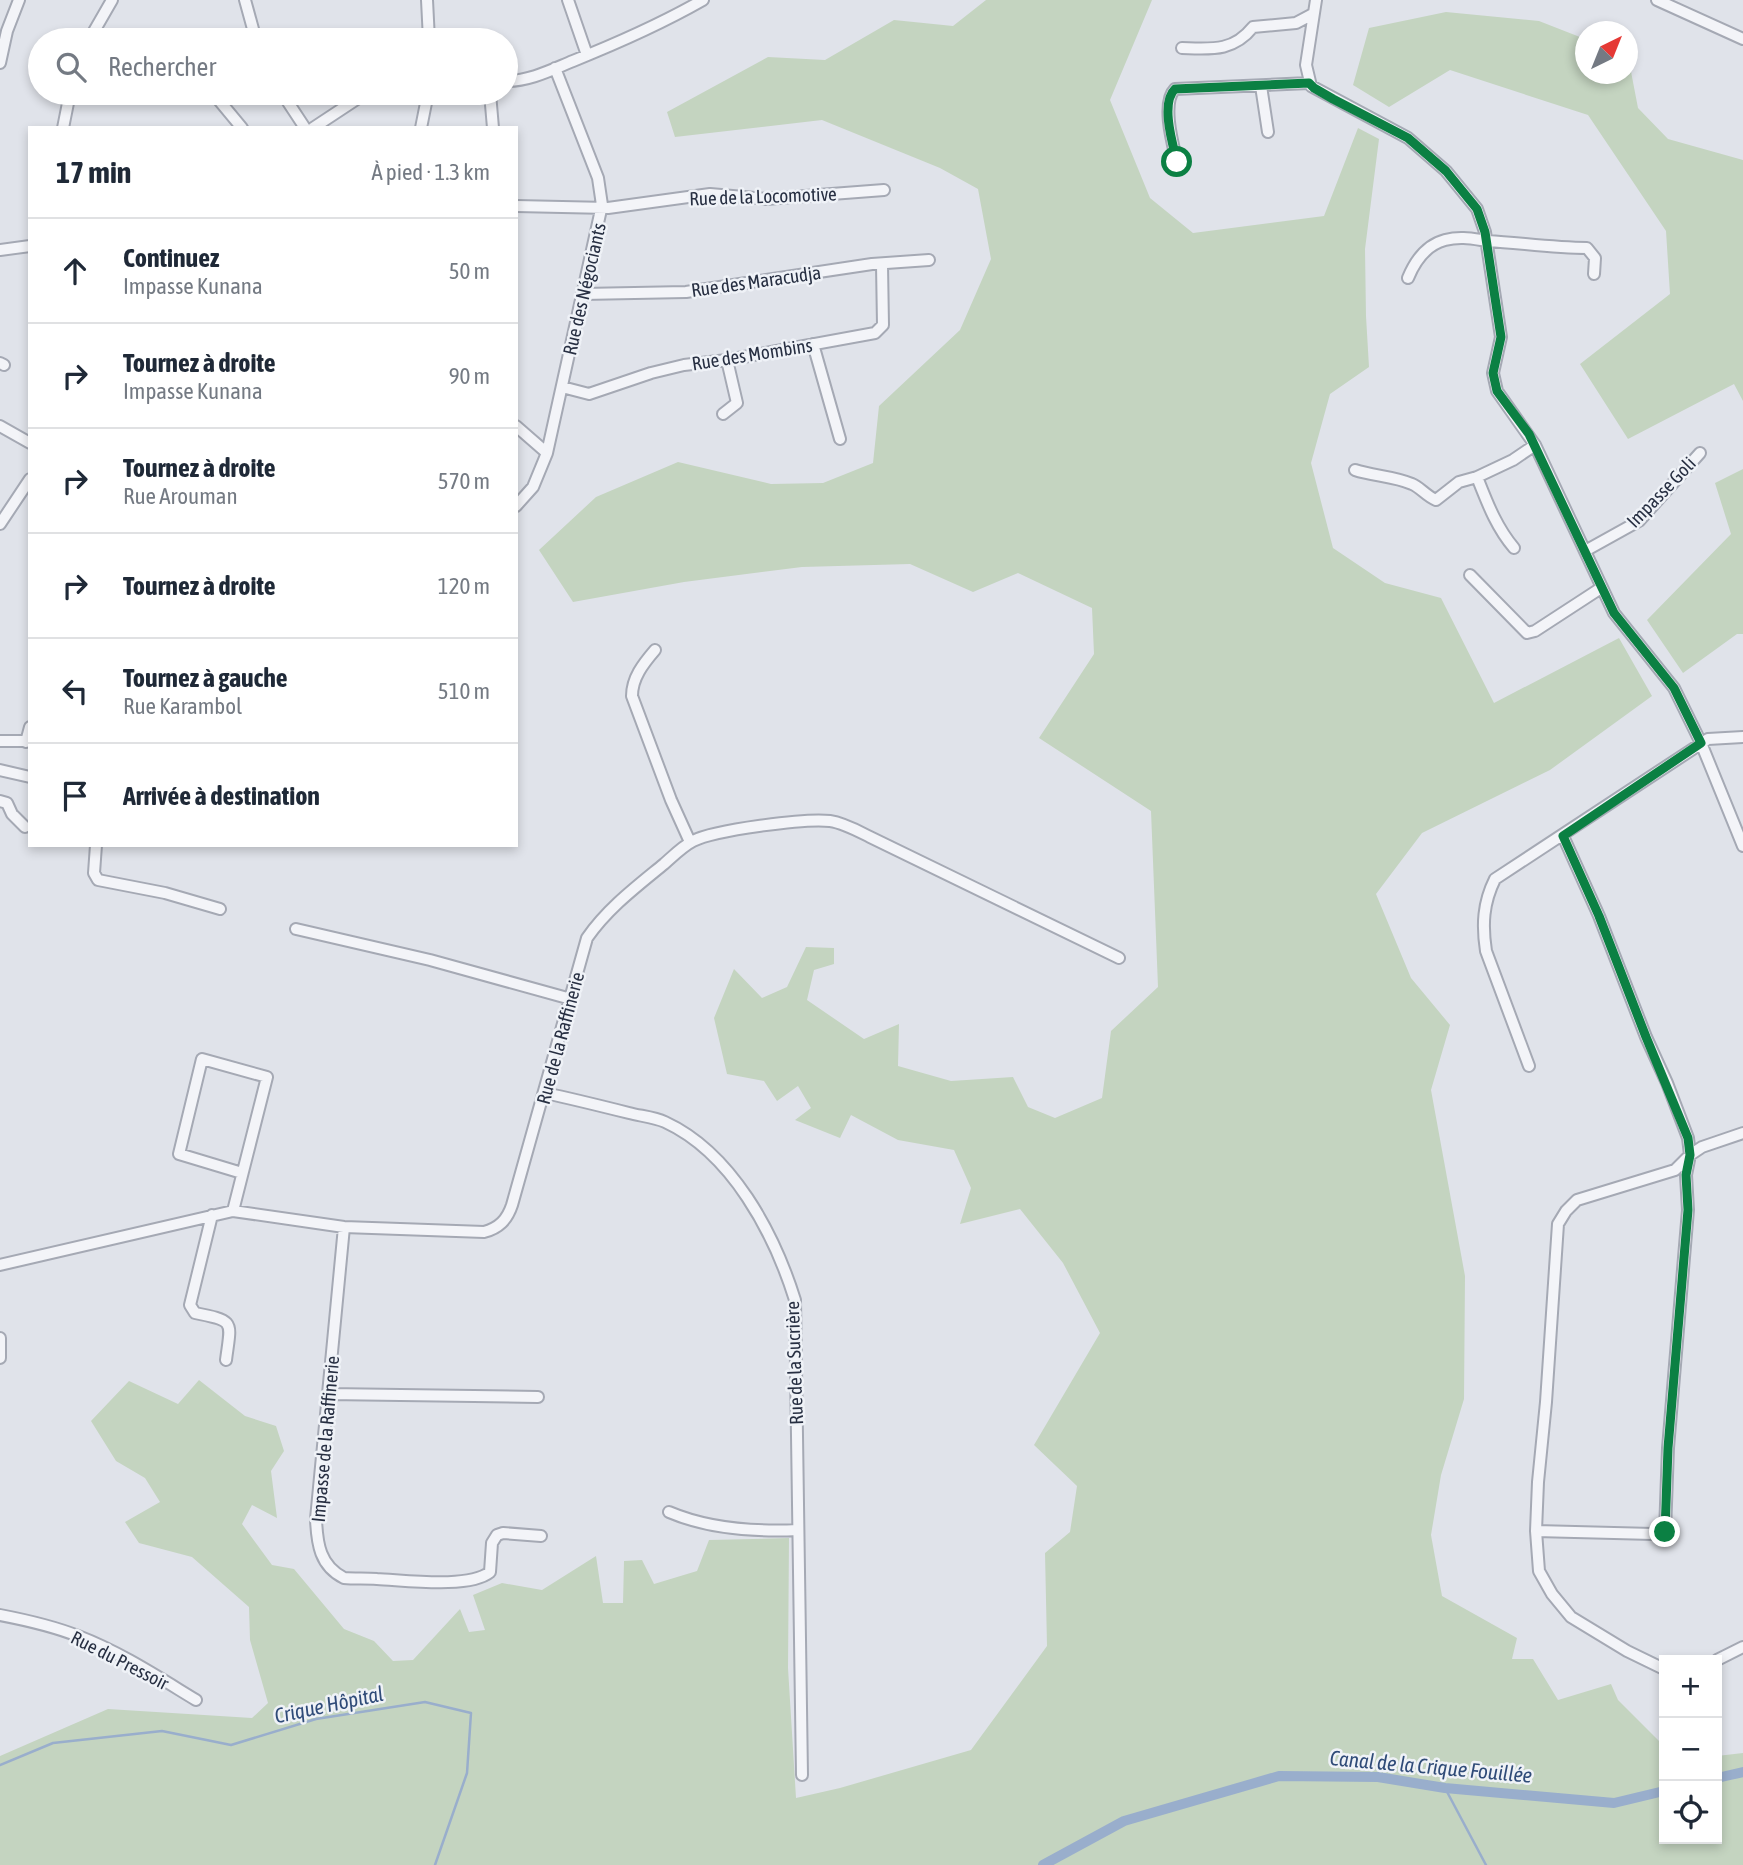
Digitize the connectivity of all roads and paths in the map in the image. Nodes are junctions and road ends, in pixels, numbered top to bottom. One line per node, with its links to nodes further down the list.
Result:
1 (19, 0): 16 (street)
2 (112, 0): 10 (street)
3 (245, 0): 11 (street)
4 (427, 0): 12 (street)
5 (568, 0): 15 (street)
6 (703, 0): 15 (street)
7 (1316, 0): 9 (street)
8 (1657, 0): 13 (street)
9 (1313, 13): 14 (street); 19 (street)
10 (96, 28)
11 (253, 28)
12 (428, 28)
13 (1743, 39)
14 (1182, 48)
15 (587, 55): 17 (street)
16 (0, 63)
17 (555, 68): 18 (street); 37 (street, Rue des Négociants)
18 (518, 81)
19 (1309, 83): 20 (street); 38 (street)
20 (1261, 86): 33 (street); 34 (street)
21 (68, 105): 27 (street)
22 (223, 105): 28 (street)
23 (290, 105): 29 (street)
24 (348, 105): 30 (street)
25 (426, 105): 31 (street)
26 (491, 105): 32 (street)
27 (63, 126)
28 (240, 126)
29 (304, 126)
30 (316, 126)
31 (421, 126)
32 (494, 126)
33 (1268, 132)
34 (1177, 162)
35 (884, 190): 37 (street, Rue de la Locomotive)
36 (518, 206): 37 (street, Rue de la Locomotive)
37 (602, 208): 45 (street, Rue des Négociants)
38 (1486, 240): 43 (street); 44 (street); 54 (street)
39 (28, 247): 40 (street)
40 (0, 250)
41 (929, 260): 42 (street, Rue des Maracudja)
42 (882, 265): 45 (street, Rue des Maracudja); 46 (street, Rue des Mombins)
43 (1594, 274)
44 (1409, 278)
45 (583, 293): 48 (street, Rue des Négociants)
46 (813, 344): 47 (street, Rue des Mombins); 52 (street)
47 (727, 360): 48 (street, Rue des Mombins); 49 (street)
48 (562, 387): 55 (street, Rue des Négociants)
49 (723, 414)
50 (0, 426): 53 (street)
51 (518, 428): 55 (street)
52 (840, 439)
53 (28, 442)
54 (1535, 445): 58 (street); 63 (street)
55 (547, 453): 60 (street, Rue des Négociants)
56 (1700, 453): 63 (street, Impasse Goli)
57 (1355, 470): 58 (street)
58 (1477, 477): 62 (street)
59 (28, 482): 61 (street)
60 (518, 504)
61 (1, 518)
62 (1514, 548)
63 (1585, 551): 65 (street)
64 (1470, 575): 65 (street)
65 (1601, 588): 70 (street)
66 (655, 650): 76 (street)
67 (1743, 737): 70 (street)
68 (0, 741): 69 (street)
69 (28, 742)
70 (1701, 743): 75 (street); 77 (street)
71 (0, 770): 72 (street)
72 (28, 777)
73 (0, 801): 74 (street)
74 (25, 827)
75 (1563, 836): 83 (street); 86 (street)
76 (690, 842): 81 (street, Rue de la Raffinerie); 82 (street, Rue de la Raffinerie)
77 (1743, 846)
78 (96, 847): 79 (street)
79 (220, 909)
80 (296, 929): 82 (street)
81 (1119, 958)
82 (571, 999): 84 (street, Rue de la Raffinerie)
83 (1529, 1066)
84 (545, 1093): 90 (street, Rue de la Raffinerie); 98 (street, Rue de la Sucrière)
85 (1743, 1133): 86 (street)
86 (1690, 1155): 99 (street); 99 (street)
87 (242, 1173): 87 (street); 88 (street)
88 (233, 1211): 89 (street, Rue de la Raffinerie); 90 (street, Rue de la Raffinerie)
89 (212, 1215): 91 (street, Rue de la Raffinerie); 94 (street)
90 (344, 1227): 95 (street, Impasse de la Raffinerie)
91 (0, 1265)
92 (0, 1338): 93 (street)
93 (0, 1358)
94 (226, 1360)
95 (328, 1394): 96 (street); 100 (street, Impasse de la Raffinerie)
96 (538, 1397)
97 (669, 1512): 98 (street)
98 (798, 1530): 106 (street, Rue de la Sucrière)
99 (1536, 1531): 104 (street)
100 (541, 1536)
101 (0, 1615): 105 (street, Rue du Pressoir)
102 (1743, 1647): 103 (street)
103 (1722, 1658)
104 (1659, 1667)
105 (196, 1700)
106 (802, 1775)

